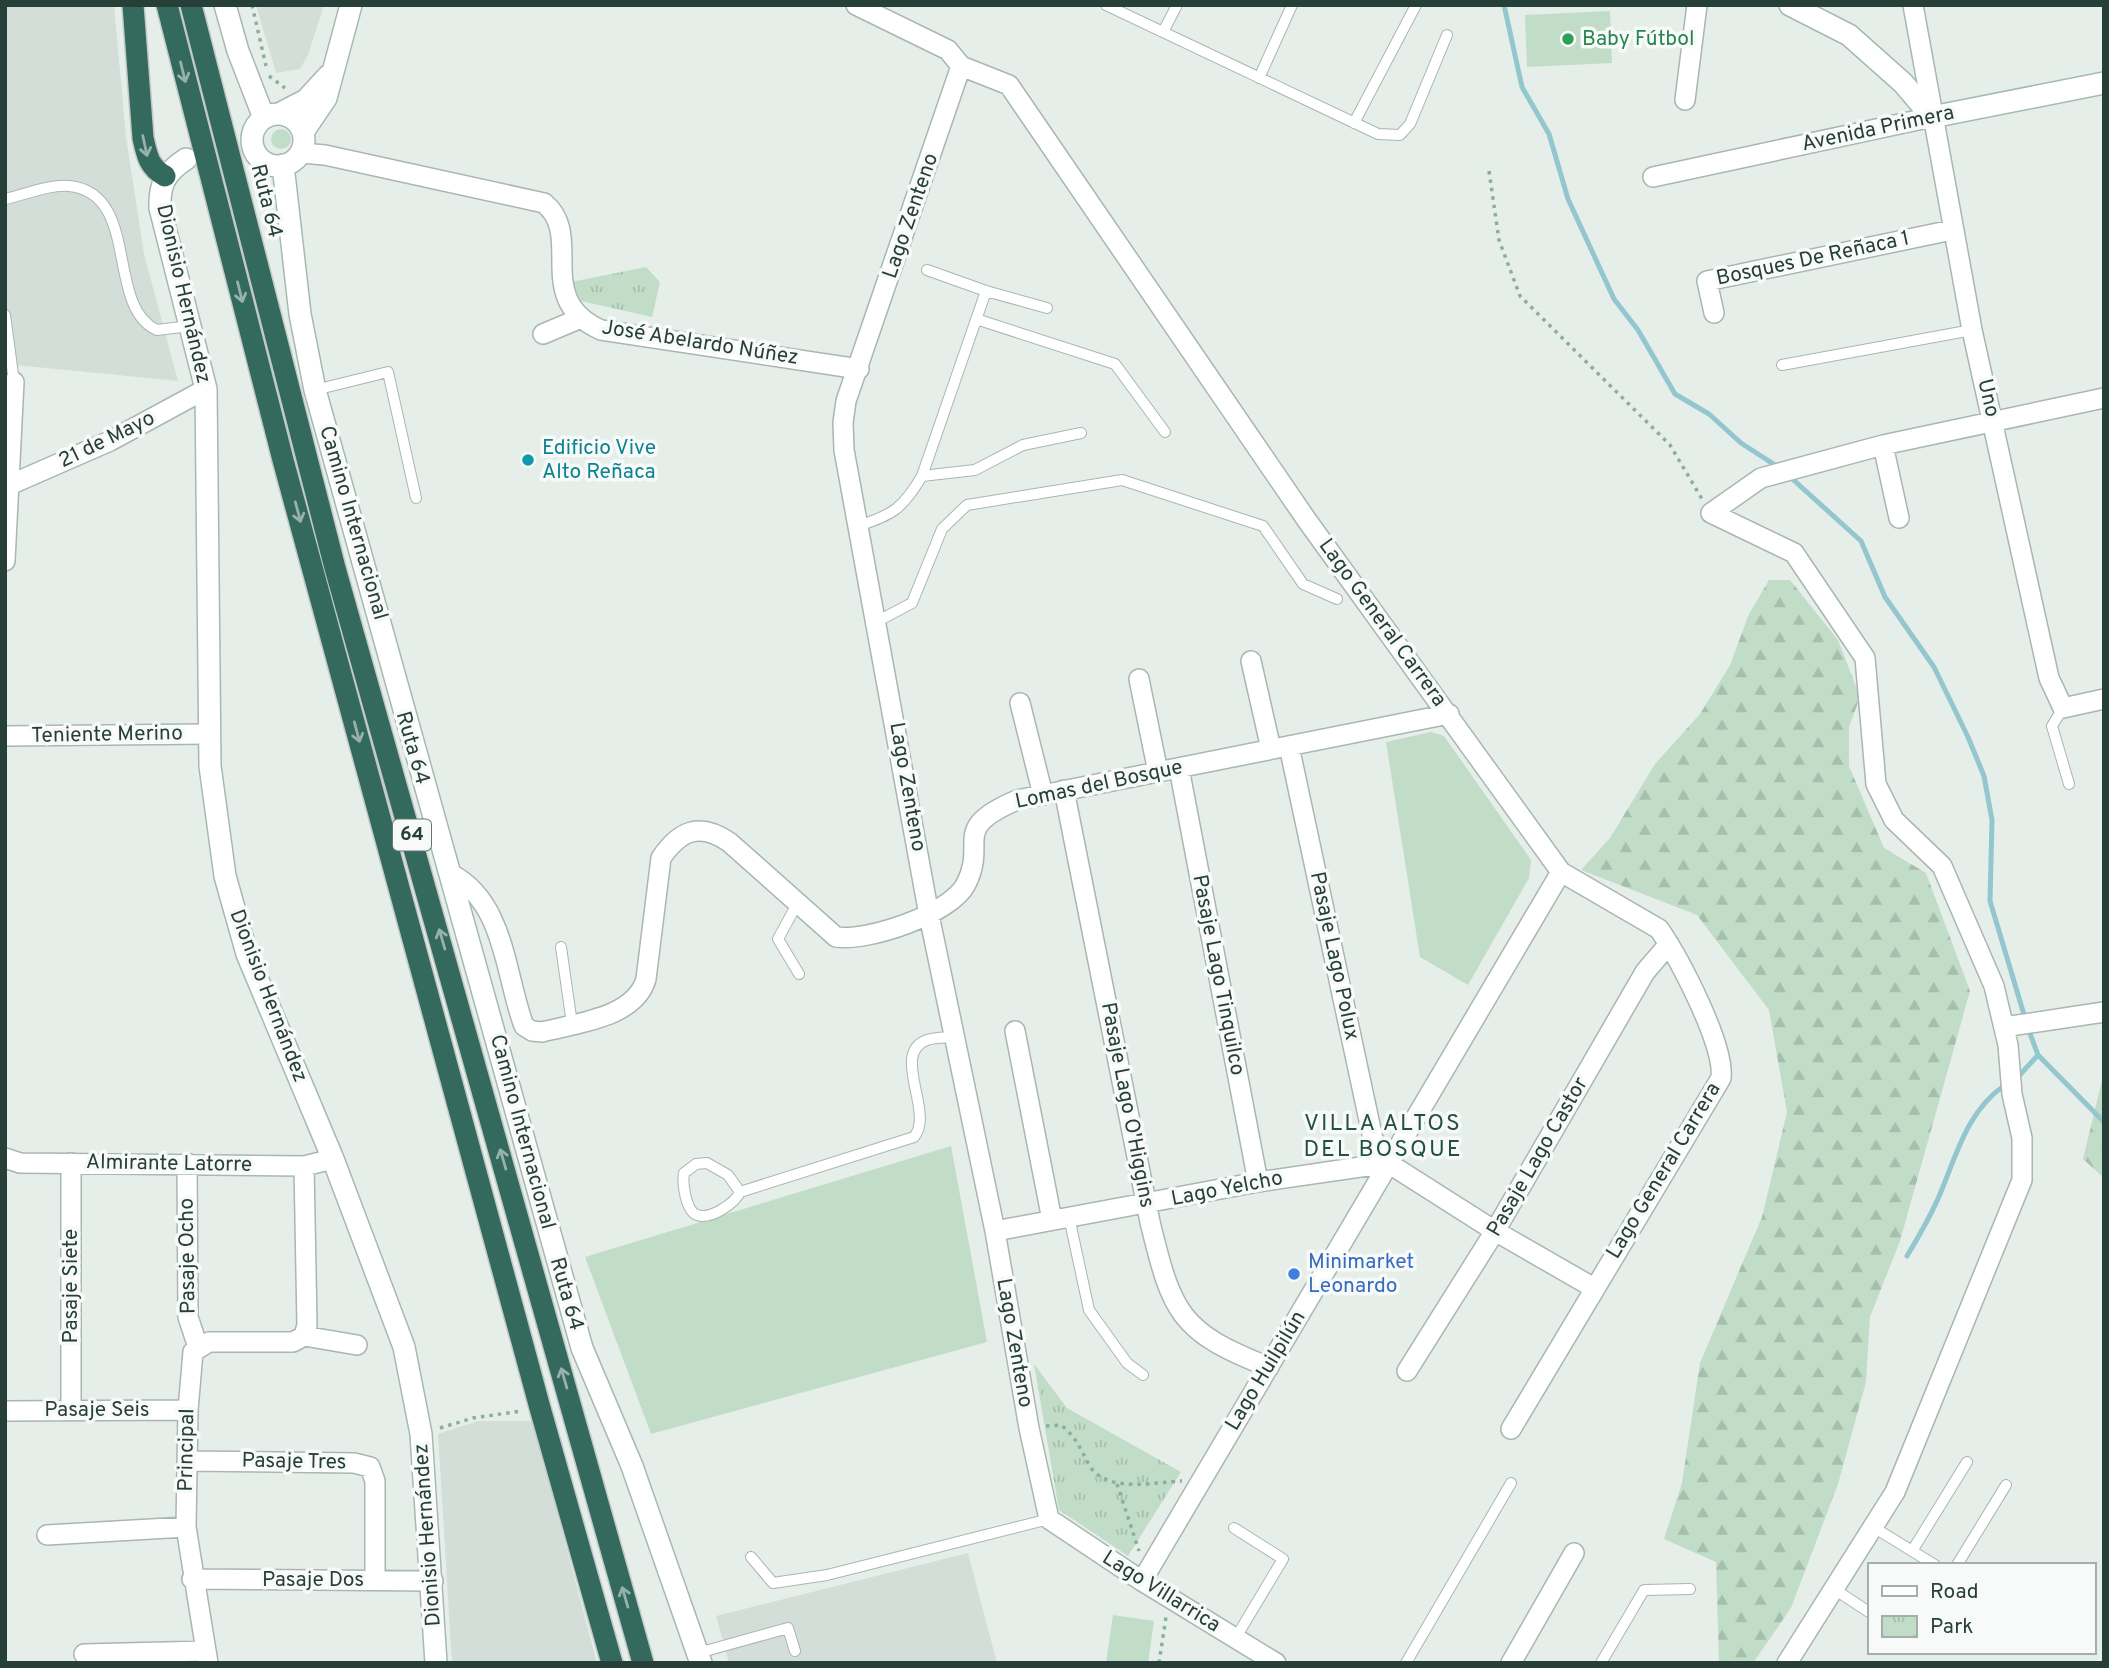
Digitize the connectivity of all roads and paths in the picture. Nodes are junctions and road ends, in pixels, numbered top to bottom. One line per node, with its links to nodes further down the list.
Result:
1 (133, 5): 30 (highway, one-way to 30)
2 (167, 5): 110 (highway, 64, one-way to 110)
3 (191, 5): 148 (highway, Ruta 64 / 64, one-way to 3)
4 (225, 5): 25 (main road)
5 (253, 5): 21 (path)
6 (351, 5): 17 (main road)
7 (856, 5): 18 (street, Lago General Carrera)
8 (1106, 5): 15 (lane)
9 (1177, 5): 15 (lane)
10 (1292, 5): 19 (lane)
11 (1416, 5): 24 (lane)
12 (1697, 5): 22 (street)
13 (1790, 5): 23 (main road)
14 (1913, 5): 23 (street, Uno)
15 (1163, 32): 19 (lane)
16 (1447, 35): 24 (lane)
17 (334, 65): 21 (main road); 26 (main road)
18 (961, 66): 46 (street, Lago Zenteno); 62 (street, Lago General Carrera)
19 (1259, 78): 24 (lane)
20 (2104, 83): 23 (main road, Avenida Primera)
21 (306, 100): 25 (main road)
22 (1685, 100)
23 (1932, 117): 31 (street, Avenida Primera); 33 (street, Uno)
24 (1354, 123)
25 (258, 126): 26 (main road); 28 (main road)
26 (302, 142): 28 (main road); 39 (street, José Abelardo Núñez)
27 (186, 159): 30 (main road, Dionisio Hernández)
28 (283, 165): 49 (main road, Camino Internacional)
29 (1489, 171): 58 (path)
30 (165, 176): 41 (main road, Dionisio Hernández)
31 (1653, 177)
32 (5, 199): 41 (lane)
33 (1952, 230): 37 (street, Bosques De Reñaca 1); 43 (street, Uno)
34 (926, 270): 35 (lane)
35 (986, 291): 36 (lane); 40 (lane)
36 (1046, 308)
37 (1714, 313)
38 (5, 315): 42 (lane)
39 (581, 318): 44 (street); 46 (street, José Abelardo Núñez)
40 (976, 319): 52 (lane); 55 (lane)
41 (190, 326): 48 (main road, Dionisio Hernández)
42 (6, 327): 47 (lane)
43 (1972, 330): 45 (lane); 51 (street, Uno)
44 (543, 334)
45 (1782, 365)
46 (859, 369): 60 (street, Lago Zenteno)
47 (14, 382): 56 (street)
48 (206, 389): 56 (street, 21 de Mayo); 70 (main road, Dionisio Hernández)
49 (315, 390): 57 (lane); 79 (main road, Camino Internacional)
50 (2104, 398): 51 (street)
51 (1993, 421): 54 (street); 68 (street, Uno)
52 (1165, 432)
53 (1080, 433): 55 (lane)
54 (1884, 444): 58 (street); 59 (street)
55 (922, 476): 60 (lane)
56 (6, 486): 61 (street)
57 (416, 498)
58 (1711, 513): 87 (street)
59 (1899, 518)
60 (858, 526): 63 (street, Lago Zenteno)
61 (5, 561)
62 (1345, 593): 63 (lane); 69 (street, Lago General Carrera)
63 (876, 622): 81 (street, Lago Zenteno)
64 (1251, 661): 72 (street, Pasaje Lago Polux)
65 (1139, 679): 74 (street)
66 (2104, 699): 68 (street)
67 (1020, 703): 77 (street)
68 (2063, 708): 75 (lane)
69 (1449, 714): 72 (street, Lomas del Bosque); 78 (street, Lago General Carrera)
70 (209, 734): 71 (street, Teniente Merino); 92 (main road, Dionisio Hernández)
71 (5, 736)
72 (1280, 748): 73 (street, Lomas del Bosque); 95 (street, Pasaje Lago Polux)
73 (1179, 768): 74 (street, Lomas del Bosque); 97 (street, Pasaje Lago Tinquilco)
74 (1158, 772): 76 (street, Lomas del Bosque)
75 (2069, 784)
76 (1064, 790): 77 (street, Lomas del Bosque); 99 (street, Pasaje Lago O'Higgins)
77 (1043, 795): 81 (street, Lomas del Bosque)
78 (1561, 872): 82 (street, Lago General Carrera); 95 (street, Lago Huilpilún)
79 (452, 874): 88 (street, Camino Internacional); 145 (main road, Camino Internacional)
80 (797, 904): 81 (street, Lomas del Bosque); 84 (lane); 86 (street, Lomas del Bosque)
81 (929, 915): 90 (street, Lago Zenteno)
82 (1670, 944): 102 (street, Pasaje Lago Castor); 103 (street, Lago General Carrera)
83 (561, 947): 86 (lane)
84 (799, 974)
85 (2104, 1012): 87 (street)
86 (572, 1024): 88 (street, Lomas del Bosque)
87 (2004, 1027): 125 (street)
88 (531, 1031)
89 (1015, 1031): 100 (street)
90 (956, 1037): 98 (lane); 101 (street, Lago Zenteno)
91 (5, 1158): 93 (street, Almirante Latorre)
92 (333, 1158): 96 (street, Almirante Latorre); 116 (main road, Dionisio Hernández)
93 (71, 1163): 94 (street, Almirante Latorre); 111 (street, Pasaje Siete)
94 (187, 1163): 96 (street, Almirante Latorre); 106 (street, Pasaje Ocho)
95 (1388, 1163): 97 (street, Lago Yelcho); 102 (street); 107 (street, Lago Huilpilún)
96 (304, 1166): 104 (street)
97 (1258, 1182): 99 (street, Lago Yelcho)
98 (740, 1192): 98 (lane)
99 (1147, 1204): 100 (street, Lago Yelcho); 107 (street, Pasaje Lago O'Higgins)
100 (1061, 1219): 101 (street, Lago Yelcho); 109 (lane)
101 (995, 1231): 114 (street, Lago Zenteno)
102 (1495, 1231): 103 (street); 108 (street, Pasaje Lago Castor)
103 (1594, 1288): 115 (street, Lago General Carrera)
104 (304, 1336): 105 (street); 106 (street)
105 (357, 1345)
106 (198, 1347): 112 (street, Principal)
107 (1269, 1367): 119 (street, Lago Huilpilún)
108 (1407, 1371)
109 (1143, 1375)
110 (540, 1408): 116 (path); 147 (highway, 64)
111 (71, 1409): 112 (street, Pasaje Seis); 113 (street, Pasaje Seis)
112 (188, 1410): 117 (street, Principal)
113 (6, 1411)
114 (1029, 1428): 121 (path); 123 (street, Lago Zenteno)
115 (1511, 1429)
116 (421, 1434): 136 (main road, Dionisio Hernández)
117 (188, 1461): 124 (street, Principal); 135 (street, Pasaje Tres)
118 (1966, 1462): 128 (lane)
119 (1202, 1480): 121 (path); 133 (street, Lago Huilpilún)
120 (1511, 1483): 151 (lane)
121 (1117, 1484): 133 (path)
122 (2006, 1485): 132 (lane)
123 (1049, 1519): 130 (lane); 133 (street, Lago Villarrica)
124 (186, 1527): 127 (street); 134 (street, Principal)
125 (1873, 1527): 128 (lane); 138 (street)
126 (1234, 1528): 141 (lane)
127 (47, 1535)
128 (1912, 1551): 131 (lane)
129 (1574, 1553): 152 (street)
130 (751, 1557)
131 (1932, 1563)
132 (1958, 1563)
133 (1144, 1577): 139 (street, Lago Villarrica)
134 (192, 1579): 135 (street, Pasaje Dos); 144 (street, Principal)
135 (375, 1580): 136 (street, Pasaje Dos)
136 (433, 1581): 146 (main road, Dionisio Hernández)
137 (1690, 1589): 153 (lane)
138 (1834, 1589): 140 (lane); 154 (street)
139 (1168, 1597): 141 (street, Lago Villarrica); 149 (path)
140 (1868, 1611)
141 (1236, 1639): 150 (street, Lago Villarrica)
142 (795, 1651): 145 (lane)
143 (84, 1654): 144 (street)
144 (207, 1657)
145 (700, 1658)
146 (436, 1663)
147 (612, 1663)
148 (643, 1663)
149 (1158, 1663)
150 (1276, 1663)
151 (1406, 1663)
152 (1511, 1663)
153 (1601, 1663)
154 (1787, 1663)

